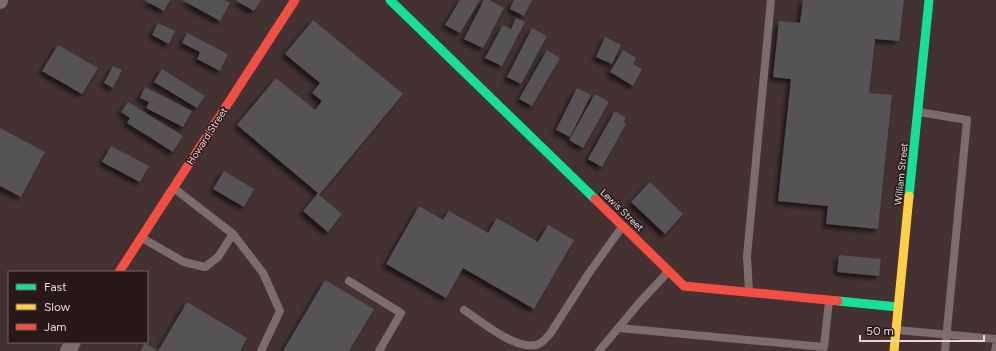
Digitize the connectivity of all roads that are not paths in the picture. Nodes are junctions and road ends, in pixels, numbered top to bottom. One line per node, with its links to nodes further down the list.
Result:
1 (295, 0): 6 (street, Howard Street)
2 (390, 0): 7 (street, Lewis Street)
3 (771, 0): 13 (lane)
4 (930, 0): 5 (street, William Street)
5 (918, 112): 15 (street, William Street); 19 (lane)
6 (173, 188): 8 (lane); 9 (street, Howard Street)
7 (622, 226): 11 (street, Lewis Street); 16 (lane)
8 (233, 234): 9 (lane); 22 (lane)
9 (141, 237): 10 (street, Howard Street)
10 (120, 271)
11 (668, 271): 13 (street, Lewis Street); 17 (lane)
12 (349, 281): 23 (lane)
13 (749, 293): 14 (street, Lewis Street)
14 (829, 300): 15 (street, Lewis Street); 17 (lane)
15 (898, 307): 18 (street, William Street)
16 (464, 310)
17 (619, 328): 24 (lane)
18 (896, 330): 19 (lane); 25 (street, William Street)
19 (946, 335): 20 (lane); 26 (lane)
20 (996, 339)
21 (996, 346): 27 (lane)
22 (261, 351)
23 (379, 351)
24 (599, 351)
25 (894, 351)
26 (945, 351)
27 (996, 351)

